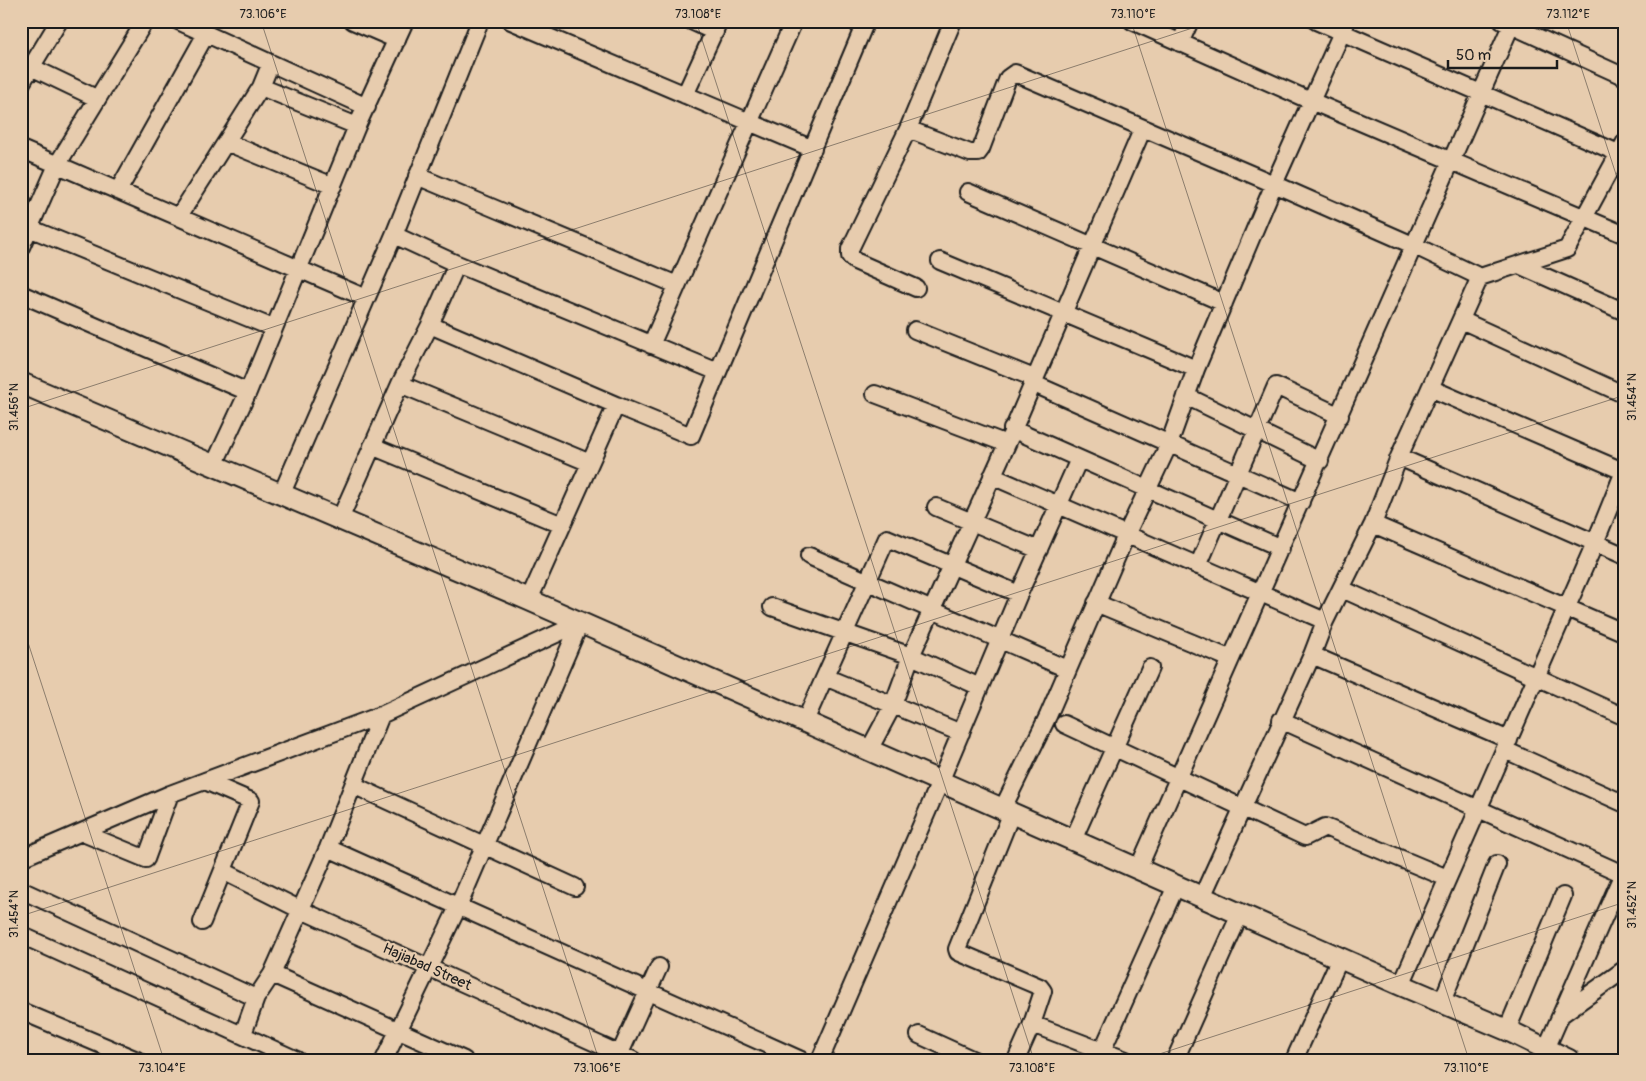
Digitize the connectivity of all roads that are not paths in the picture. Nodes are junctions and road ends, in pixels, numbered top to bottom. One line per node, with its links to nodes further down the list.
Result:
1 (59, 21): 22 (street)
2 (145, 21): 28 (street)
3 (178, 21): 18 (street)
4 (353, 21): 19 (street)
5 (405, 21): 19 (street)
6 (480, 21): 41 (street)
7 (511, 21): 27 (street)
8 (691, 21): 16 (street)
9 (794, 21): 31 (street)
10 (866, 21): 36 (street)
11 (954, 21): 34 (street)
12 (1132, 21): 20 (street)
13 (1190, 21): 20 (street)
14 (1316, 21): 17 (street)
15 (1509, 23): 23 (street); 26 (street)
16 (717, 26): 27 (street)
17 (1345, 27): 26 (street); 29 (street)
18 (206, 34): 21 (street); 44 (street)
19 (397, 40): 30 (street)
20 (1180, 43): 29 (street)
21 (270, 65): 25 (street); 30 (street)
22 (31, 67): 24 (street); 28 (street)
23 (1625, 77)
24 (21, 84)
25 (261, 87): 32 (street); 35 (street)
26 (1482, 93): 38 (street); 39 (street)
27 (685, 95): 31 (street)
28 (96, 98): 40 (street)
29 (1311, 101): 39 (street); 42 (street)
30 (367, 107): 32 (street)
31 (750, 122): 36 (street); 59 (street)
32 (357, 126): 43 (street)
33 (1143, 128): 34 (street); 42 (street); 51 (street)
34 (908, 129): 60 (street)
35 (226, 142): 43 (street); 46 (street)
36 (813, 148): 72 (street)
37 (21, 149): 40 (street)
38 (1623, 150): 47 (street)
39 (1452, 160): 47 (street); 52 (street)
40 (57, 165): 44 (street); 48 (street)
41 (417, 176): 49 (street); 59 (street)
42 (1274, 184): 52 (street); 63 (street)
43 (333, 186): 57 (street)
44 (118, 191): 46 (street)
45 (968, 192): 51 (street)
46 (179, 216): 57 (street)
47 (1586, 218): 50 (street); 56 (street)
48 (29, 228): 53 (street); 68 (street)
49 (394, 234): 55 (street); 62 (street)
50 (1625, 235)
51 (1091, 246): 63 (street); 65 (street)
52 (1415, 246): 58 (street); 82 (street)
53 (21, 247)
54 (940, 260): 65 (street)
55 (457, 264): 67 (street); 70 (street)
56 (1519, 265): 58 (street); 64 (street)
57 (298, 270): 62 (street); 68 (street)
58 (1480, 277): 66 (street)
59 (677, 285): 70 (street)
60 (916, 288)
61 (21, 294): 77 (street)
62 (366, 298): 96 (street)
63 (1224, 303): 71 (street)
64 (1625, 312)
65 (1062, 313): 71 (street); 73 (street)
66 (1461, 320): 76 (street); 79 (street)
67 (430, 325): 75 (street); 81 (street)
68 (273, 328): 77 (street)
69 (915, 330): 73 (street)
70 (651, 344): 72 (street)
71 (1196, 369): 80 (street)
72 (718, 372): 81 (street)
73 (1033, 380): 84 (street); 85 (street)
74 (21, 383): 91 (street)
75 (400, 384): 86 (street); 90 (street)
76 (1430, 388): 87 (street); 92 (street)
77 (248, 392): 91 (street)
78 (875, 394): 84 (street)
79 (1625, 395)
80 (1186, 396): 83 (street); 85 (street)
81 (616, 405): 90 (street)
82 (1340, 416): 83 (street); 89 (street)
83 (1257, 430): 89 (street); 93 (street)
84 (1010, 437): 88 (street); 94 (street)
85 (1169, 444): 93 (street); 95 (street)
86 (372, 446): 100 (street); 104 (street)
87 (1398, 458): 103 (street); 106 (street)
88 (1080, 459): 95 (street); 98 (street)
89 (1320, 461): 97 (street)
90 (590, 463): 104 (street)
91 (214, 466): 96 (street)
92 (1624, 471): 106 (street)
93 (1237, 474): 97 (street); 101 (street)
94 (992, 476): 98 (street); 102 (street)
95 (1149, 487): 101 (street); 105 (street)
96 (282, 493): 100 (street)
97 (1301, 502): 107 (street)
98 (1060, 504): 105 (street); 108 (street)
99 (936, 507): 102 (street)
100 (340, 519): 117 (street)
101 (1217, 519): 107 (street); 111 (street)
102 (972, 521): 108 (street); 112 (street)
103 (1373, 524): 114 (street); 120 (street)
104 (562, 525): 117 (street)
105 (1127, 534): 111 (street); 118 (street)
106 (1595, 543): 110 (street); 120 (street)
107 (1281, 548): 115 (street)
108 (1039, 550): 116 (street)
109 (808, 556): 113 (street)
110 (1625, 556)
111 (1198, 566): 115 (street)
112 (952, 567): 113 (street); 116 (street); 121 (street)
113 (869, 582): 121 (street); 124 (street)
114 (1342, 589): 122 (street); 132 (street)
115 (1261, 593): 122 (street); 129 (street)
116 (1019, 594): 126 (street)
117 (529, 600): 123 (street)
118 (1096, 602): 129 (street); 131 (street)
119 (772, 607): 124 (street)
120 (1566, 608): 125 (street); 132 (street)
121 (932, 610): 126 (street); 128 (street)
122 (1325, 621): 127 (street)
123 (580, 623): 136 (street); 139 (street); 156 (street)
124 (846, 632): 128 (street); 133 (street)
125 (1625, 633)
126 (1000, 640): 131 (street); 134 (street)
127 (1312, 655): 138 (street); 142 (street)
128 (911, 656): 134 (street); 135 (street)
129 (1232, 659): 145 (street)
130 (1150, 668): 143 (street)
131 (1067, 669): 153 (street)
132 (1536, 676): 137 (street); 142 (street)
133 (825, 677): 135 (street); 139 (street)
134 (980, 687): 141 (street)
135 (893, 705): 141 (street); 144 (street)
136 (381, 715): 146 (street); 148 (street)
137 (1625, 717)
138 (1280, 720): 151 (street); 152 (street)
139 (805, 721): 144 (street)
140 (1064, 724): 143 (street)
141 (960, 733): 147 (street)
142 (1507, 745): 150 (street); 152 (street)
143 (1115, 747): 145 (street); 155 (street)
144 (869, 750): 147 (street)
145 (1178, 778): 151 (street); 160 (street)
146 (205, 781): 149 (street); 161 (street)
147 (940, 782): 153 (street); 198 (street)
148 (353, 785): 156 (street); 157 (street)
149 (170, 794): 154 (street); 154 (street)
150 (1625, 804)
151 (1242, 808): 163 (street); 168 (street)
152 (1478, 809): 162 (street); 163 (street)
153 (1008, 810): 155 (street); 185 (street)
154 (83, 833): 158 (street)
155 (1074, 840): 160 (street)
156 (485, 845): 165 (street); 169 (street)
157 (328, 848): 169 (street); 170 (street)
158 (21, 858)
159 (1497, 864): 182 (street)
160 (1138, 869): 164 (street)
161 (223, 871): 170 (street, Hajiabad Street); 172 (street)
162 (1624, 871): 184 (street)
163 (1447, 878): 179 (street)
164 (1176, 886): 168 (street); 191 (street)
165 (575, 887)
166 (21, 890): 181 (street)
167 (1563, 896): 187 (street)
168 (1202, 897): 171 (street)
169 (458, 907): 175 (street); 180 (street)
170 (299, 909): 175 (street, Hajiabad Street); 178 (street)
171 (1240, 914): 174 (street); 202 (street)
172 (202, 922)
173 (21, 935): 188 (street)
174 (1340, 958): 179 (street); 203 (street)
175 (428, 967): 186 (street); 192 (street, Hajiabad Street)
176 (659, 967): 180 (street)
177 (1625, 969): 184 (street)
178 (272, 974): 181 (street); 186 (street)
179 (1401, 986): 182 (street)
180 (648, 990): 192 (street); 197 (street)
181 (256, 998): 188 (street)
182 (1442, 1002): 187 (street)
183 (21, 1011): 193 (street)
184 (1560, 1016): 190 (street)
185 (1032, 1024): 191 (street); 200 (street)
186 (398, 1030): 195 (street); 196 (street)
187 (1507, 1030): 190 (street)
188 (243, 1034): 194 (street)
189 (920, 1035): 199 (street)
190 (1546, 1049): 204 (street)
191 (1100, 1056): 201 (street)
192 (623, 1058)
193 (137, 1060)
194 (297, 1060)
195 (384, 1060)
196 (464, 1060)
197 (801, 1060)
198 (820, 1060)
199 (974, 1060)
200 (1016, 1060)
201 (1126, 1060)
202 (1175, 1060)
203 (1294, 1060)
204 (1569, 1060)

